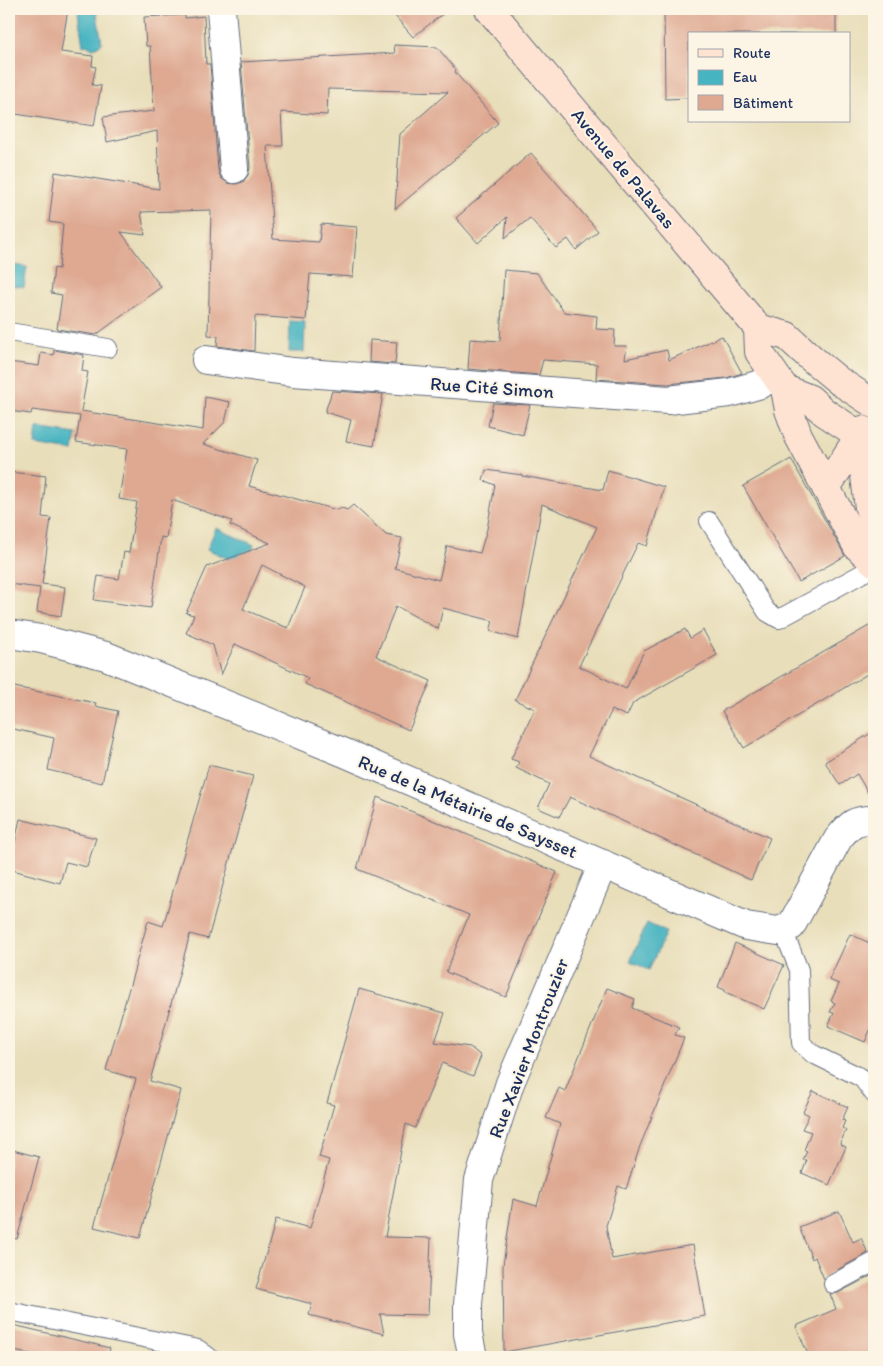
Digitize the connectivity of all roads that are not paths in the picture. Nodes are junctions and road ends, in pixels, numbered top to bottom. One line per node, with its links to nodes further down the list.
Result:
1 (222, 9): 3 (street)
2 (489, 9): 4 (main road, Avenue de Palavas)
3 (234, 169)
4 (758, 328): 8 (main road); 9 (main road)
5 (9, 332): 6 (lane)
6 (108, 348)
7 (206, 360): 8 (street, Rue Cité Simon)
8 (779, 382): 11 (main road); 12 (main road)
9 (874, 404)
10 (874, 410): 11 (main road)
11 (867, 440): 12 (main road); 14 (main road)
12 (826, 488): 15 (main road)
13 (709, 522): 16 (lane)
14 (874, 526)
15 (874, 562)
16 (874, 567)
17 (9, 634): 19 (street, Rue de la Métairie de Saysset)
18 (874, 820): 20 (street)
19 (603, 864): 20 (street, Rue de la Métairie de Saysset); 26 (street, Rue Xavier Montrouzier)
20 (783, 930): 21 (lane)
21 (874, 1094)
22 (874, 1262): 23 (lane)
23 (833, 1284)
24 (9, 1311): 25 (lane)
25 (209, 1357)
26 (473, 1357)

